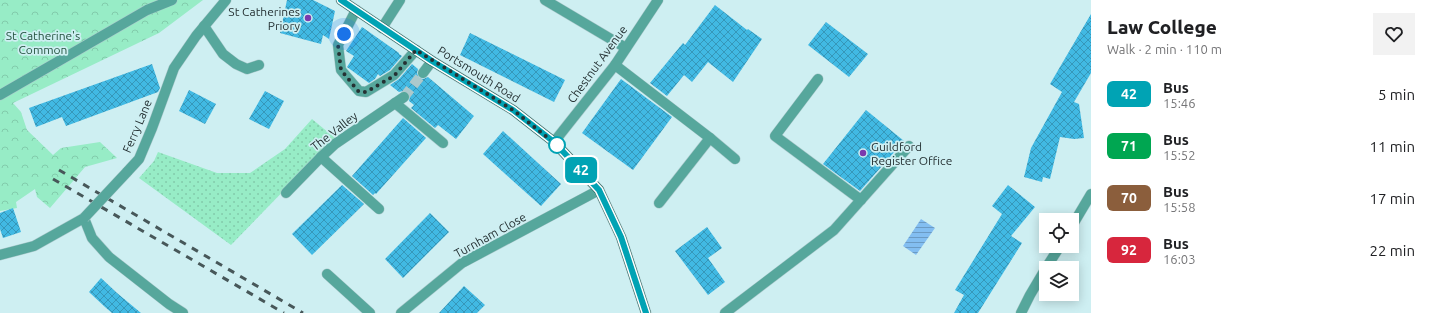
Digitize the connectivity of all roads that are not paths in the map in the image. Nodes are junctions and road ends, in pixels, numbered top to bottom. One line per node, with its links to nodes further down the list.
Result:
1 (172, 0): 17 (street)
2 (226, 0): 8 (street, Ferry Lane)
3 (340, 0): 7 (main road, Portsmouth Road)
4 (400, 0): 9 (street)
5 (545, 0): 10 (street)
6 (658, 0): 10 (street, Chestnut Avenue)
7 (356, 10): 9 (main road, Portsmouth Road); 11 (street)
8 (204, 26): 13 (street); 33 (street, Ferry Lane, bridge)
9 (382, 28): 11 (main road, Portsmouth Road)
10 (626, 48): 14 (street, Chestnut Avenue)
11 (416, 50): 12 (main road, Portsmouth Road)
12 (432, 61): 15 (street); 22 (main road, Portsmouth Road)
13 (259, 65)
14 (615, 65): 20 (street); 22 (street, Chestnut Avenue)
15 (423, 74)
16 (818, 79): 29 (street)
17 (0, 95)
18 (404, 97): 19 (street, The Valley)
19 (395, 103): 21 (street); 24 (street, The Valley)
20 (710, 138): 25 (street); 30 (street)
21 (444, 142)
22 (554, 142): 26 (main road, Portsmouth Road)
23 (909, 146): 29 (street)
24 (321, 157): 27 (street, The Valley); 31 (street)
25 (734, 159)
26 (599, 190): 39 (street, Turnham Close); 40 (main road, Portsmouth Road)
27 (286, 193)
28 (1091, 194): 32 (street)
29 (861, 200): 41 (street)
30 (659, 203)
31 (379, 209)
32 (1079, 214)
33 (84, 218): 34 (street, Ferry Lane); 37 (street)
34 (0, 255)
35 (328, 274): 38 (street)
36 (1039, 280): 42 (street)
37 (183, 313)
38 (370, 313)
39 (401, 313)
40 (646, 313)
41 (725, 313)
42 (1021, 313)

